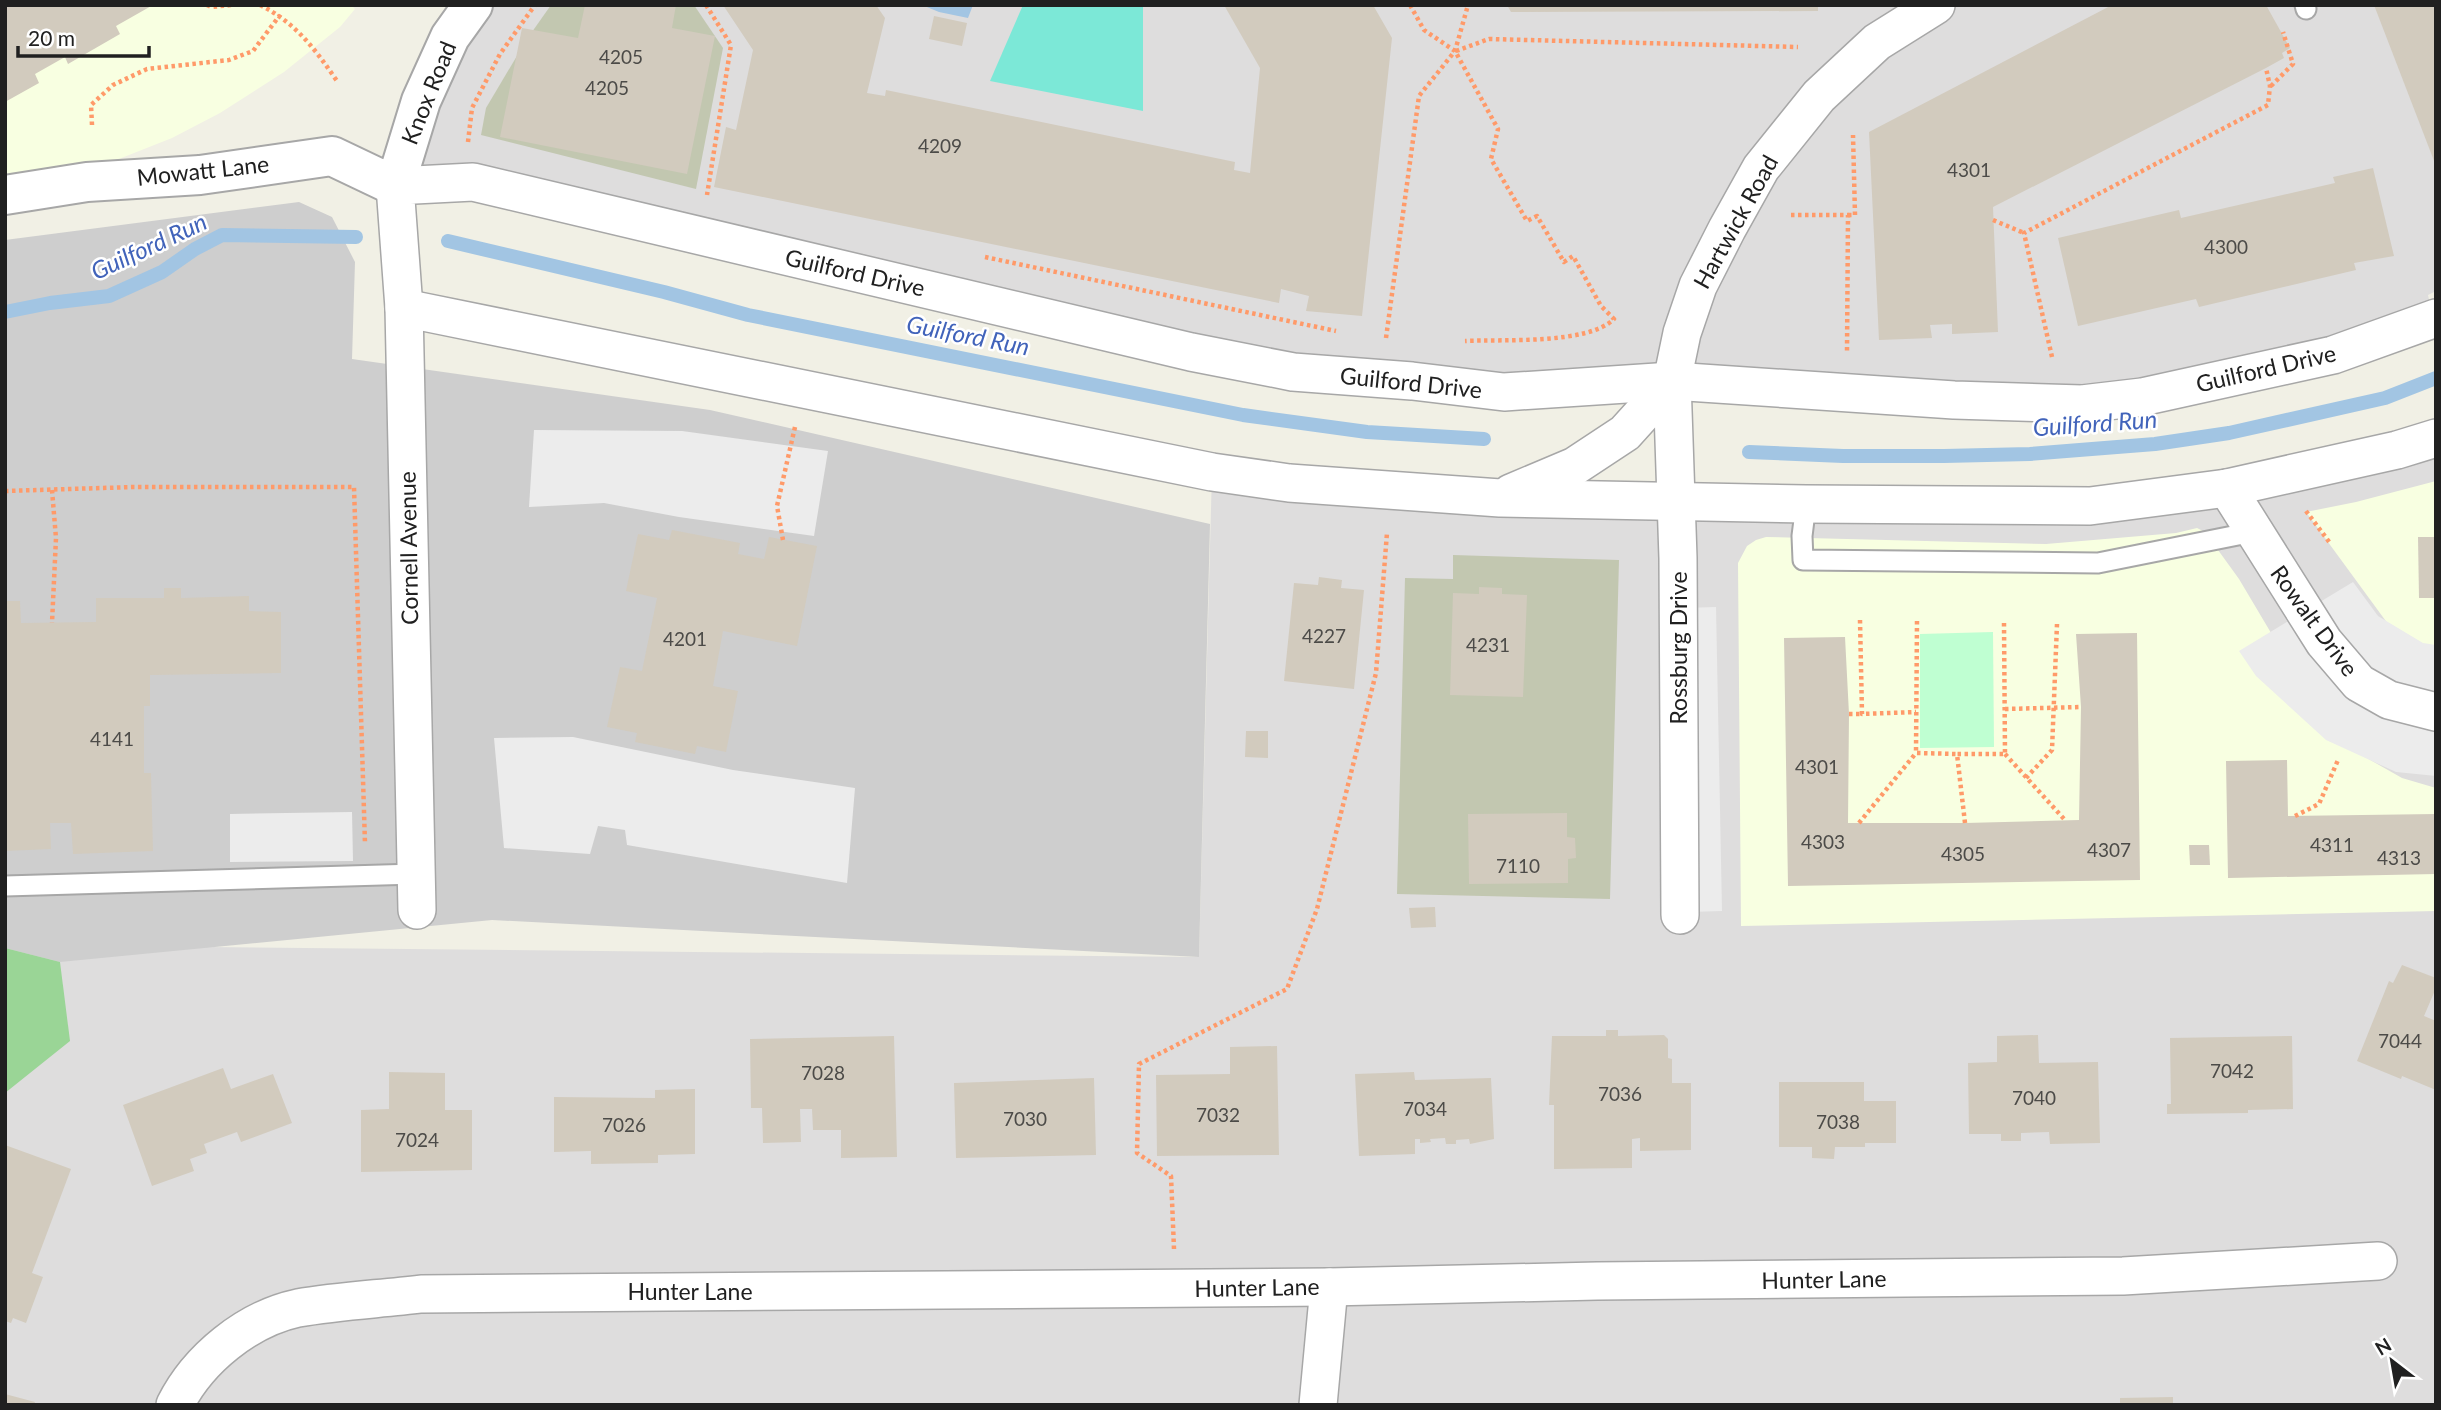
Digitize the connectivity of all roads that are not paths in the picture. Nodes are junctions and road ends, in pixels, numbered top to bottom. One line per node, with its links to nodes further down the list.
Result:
1 (473, 5): 3 (street, Knox Road)
2 (1936, 5): 7 (street, Hartwick Road)
3 (395, 186): 4 (street, Mowatt Lane); 5 (street, Cornell Avenue); 7 (street, Guilford Drive)
4 (5, 195)
5 (404, 308): 10 (street); 15 (street, Cornell Avenue)
6 (2436, 318): 7 (street, Guilford Drive)
7 (1672, 381): 10 (street); 11 (street, Rossburg Drive)
8 (2436, 438): 9 (street)
9 (2227, 488): 12 (street); 13 (street, Rowalt Drive)
10 (1500, 498): 11 (street)
11 (1677, 502): 12 (street); 18 (street, Rossburg Drive)
12 (1806, 504): 13 (lane)
13 (2253, 532): 14 (street, Rowalt Drive)
14 (2436, 712)
15 (416, 874): 16 (lane); 17 (street, Cornell Avenue)
16 (5, 886)
17 (417, 910)
18 (1681, 915)
19 (2378, 1261): 20 (street, Hunter Lane)
20 (1329, 1287): 21 (street, Hunter Lane); 22 (street)
21 (175, 1405)
22 (1318, 1405)

